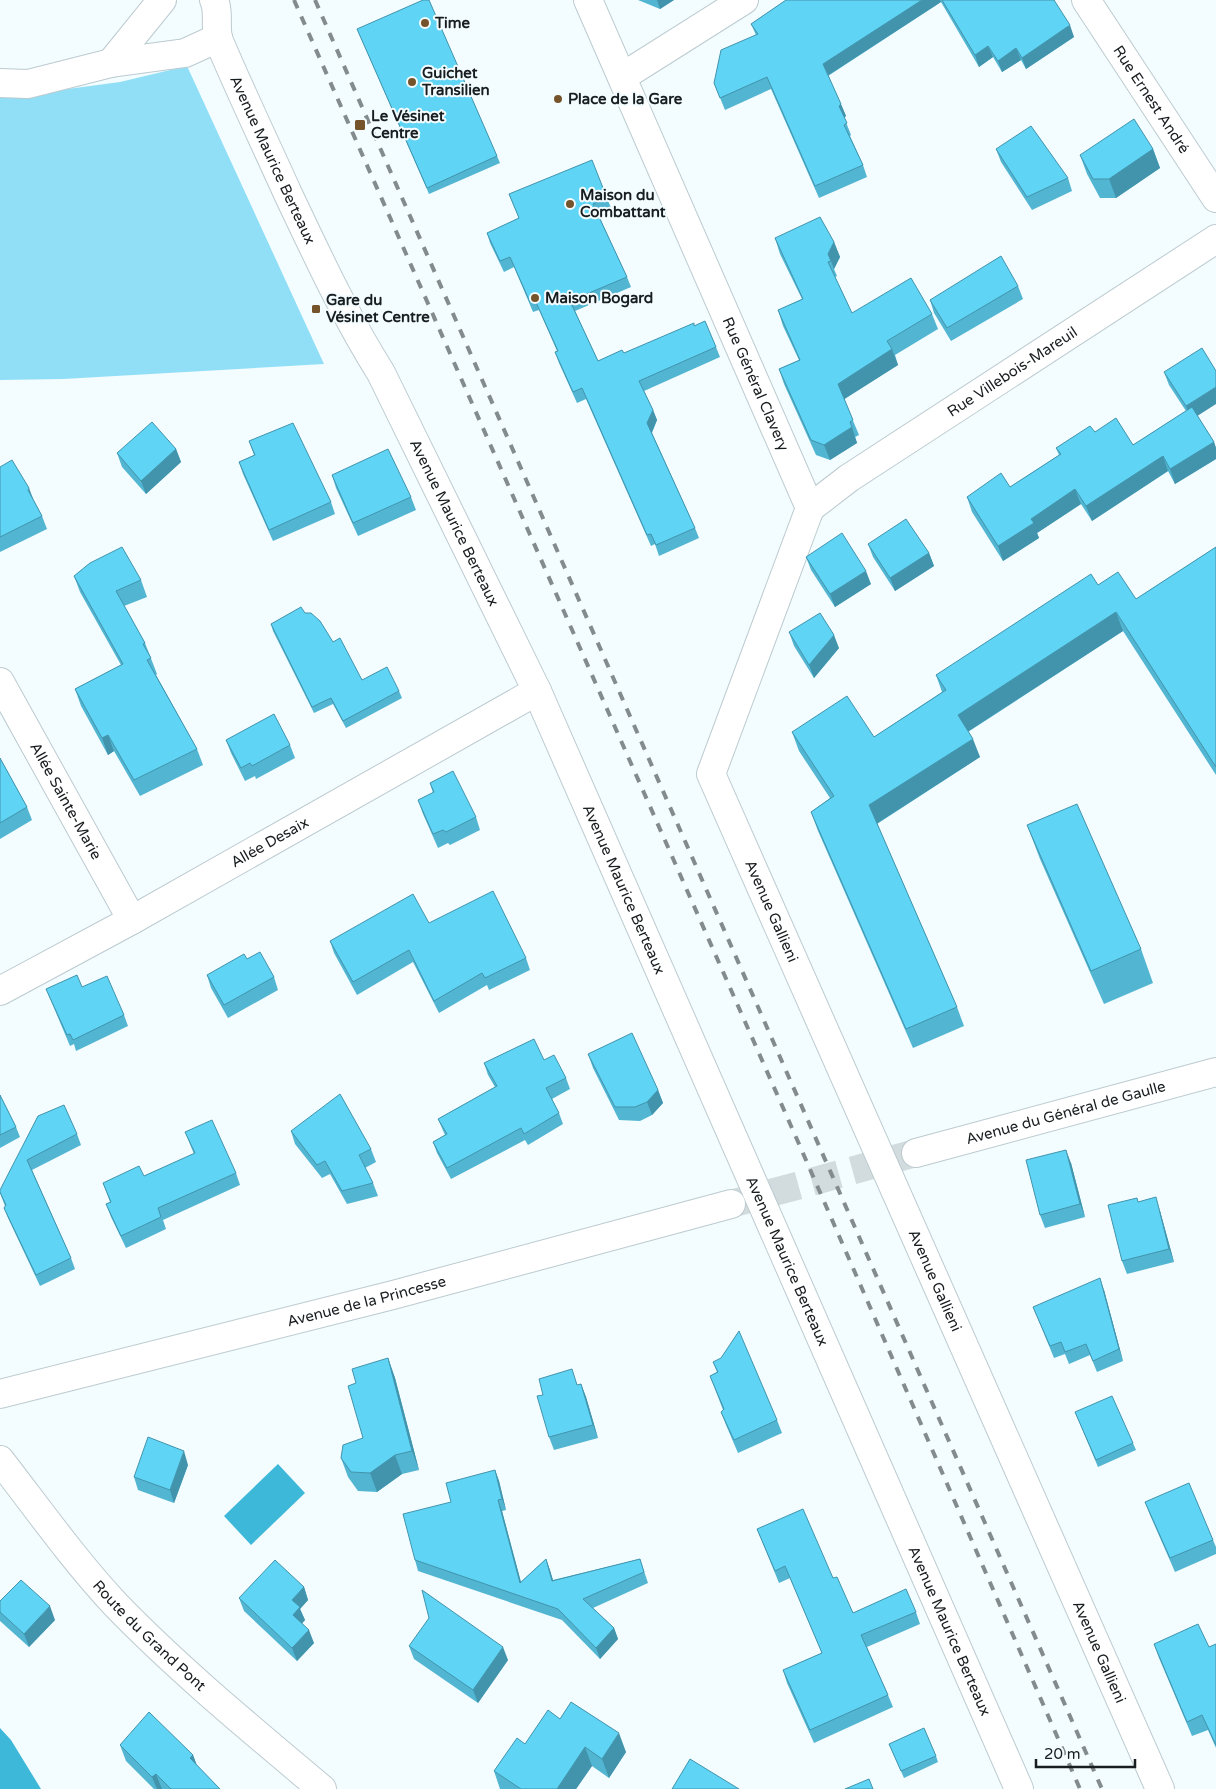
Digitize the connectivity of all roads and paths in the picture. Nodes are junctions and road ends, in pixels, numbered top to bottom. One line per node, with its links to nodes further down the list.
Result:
1 (162, 0): 7 (street)
2 (214, 0): 6 (street, Avenue Maurice Berteaux)
3 (588, 0): 8 (street, Rue Général Clavery)
4 (744, 0): 8 (street)
5 (1086, 0): 10 (street, Rue Ernest André)
6 (218, 38): 7 (street); 14 (street, Avenue Maurice Berteaux)
7 (111, 63): 9 (street)
8 (622, 77): 12 (street, Rue Général Clavery)
9 (0, 83)
10 (1216, 198)
11 (1216, 239): 12 (street, Rue Villebois-Mareuil)
12 (810, 508): 24 (street, Avenue Gallieni)
13 (0, 682): 15 (street, Allée Sainte-Marie)
14 (537, 690): 15 (street, Allée Desaix); 23 (street, Avenue Maurice Berteaux)
15 (132, 920): 16 (street, Allée Desaix)
16 (0, 991)
17 (1216, 1072): 18 (street, Avenue du Général de Gaulle)
18 (916, 1153)
19 (731, 1204): 20 (street, Avenue de la Princesse)
20 (0, 1394)
21 (0, 1460): 22 (street, Route du Grand Pont)
22 (322, 1789)
23 (1019, 1789)
24 (1160, 1789)

